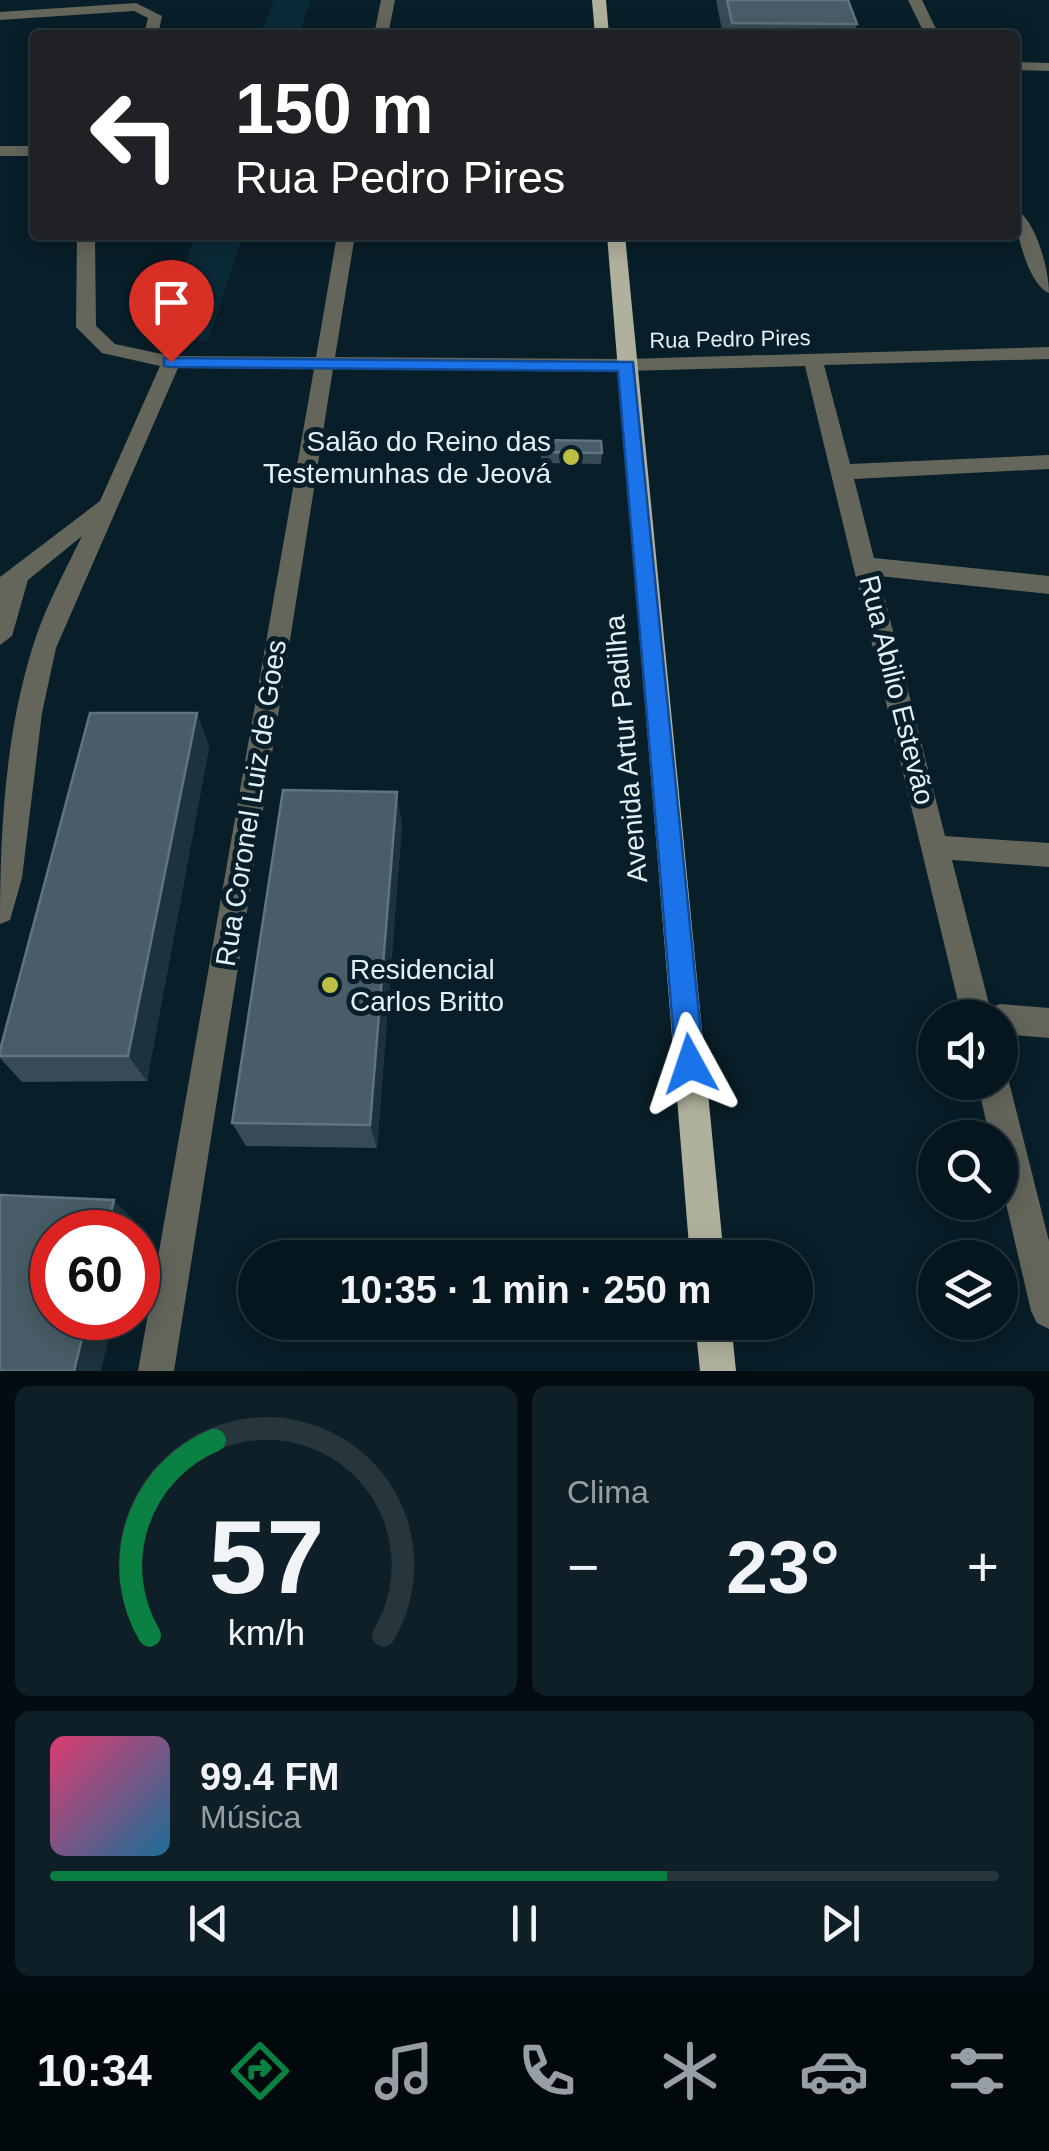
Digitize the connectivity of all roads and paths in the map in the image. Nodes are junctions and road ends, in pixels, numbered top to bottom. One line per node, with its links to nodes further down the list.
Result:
1 (388, 0): 6 (street)
2 (599, 0): 7 (main road)
3 (915, 0): 8 (street)
4 (0, 16): 5 (street)
5 (152, 30)
6 (382, 30)
7 (602, 30)
8 (930, 30)
9 (1020, 66): 10 (street)
10 (1049, 67)
11 (30, 150): 12 (street)
12 (0, 151)
13 (1020, 225): 17 (street)
14 (86, 240): 19 (street, Rua Pedro Pires)
15 (345, 240): 20 (street, Rua Coronel Luiz de Goes)
16 (616, 240): 22 (main road, Avenida Artur Padilha)
17 (1049, 286)
18 (1049, 353): 21 (street, Rua Pedro Pires)
19 (171, 362): 20 (street, Rua Pedro Pires); 25 (street)
20 (324, 362): 22 (street, Rua Pedro Pires); 42 (street, Rua Coronel Luiz de Goes)
21 (814, 363): 22 (street, Rua Pedro Pires); 24 (street, Rua Abilio Estevão)
22 (626, 366): 38 (main road, Avenida Artur Padilha)
23 (1049, 462): 24 (street)
24 (840, 472): 26 (street, Rua Abilio Estevão)
25 (110, 502): 27 (street); 31 (street)
26 (866, 566): 28 (street); 30 (street, Rua Abilio Estevão)
27 (9, 583): 29 (street)
28 (1049, 585)
29 (0, 636)
30 (936, 847): 32 (street); 34 (street, Rua Abilio Estevão)
31 (7, 854): 33 (street)
32 (1049, 854)
33 (0, 910)
34 (974, 1000)
35 (1018, 1020): 36 (street)
36 (1049, 1023)
37 (998, 1100): 39 (street)
38 (705, 1240)
39 (1041, 1244): 40 (street)
40 (1049, 1311)
41 (715, 1340): 43 (main road)
42 (156, 1371)
43 (718, 1371)

